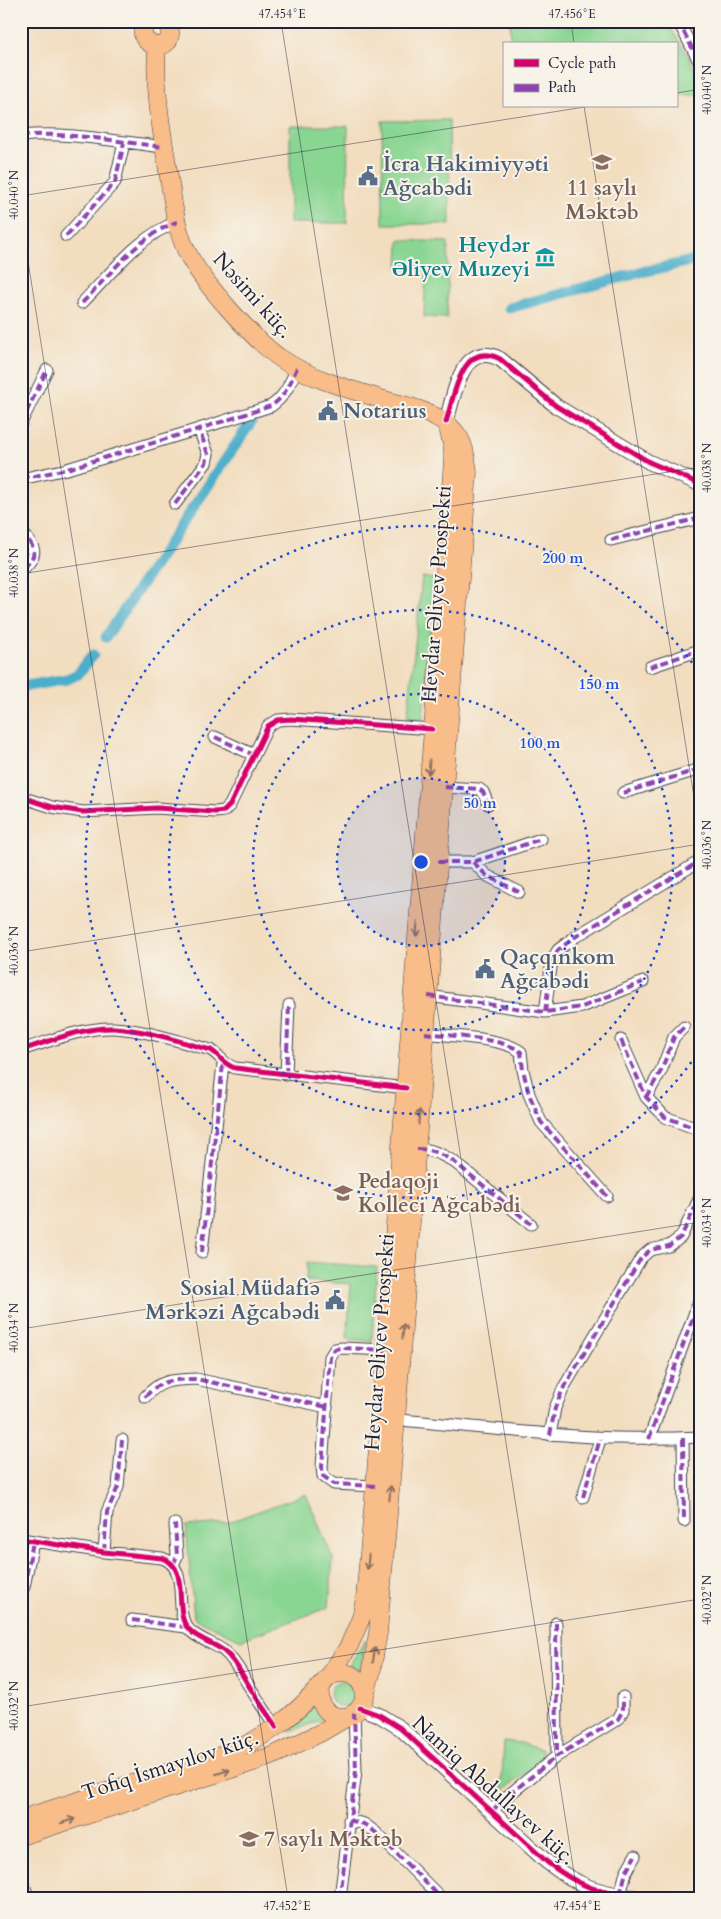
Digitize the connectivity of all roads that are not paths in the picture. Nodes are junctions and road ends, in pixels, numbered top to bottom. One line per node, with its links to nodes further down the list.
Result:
1 (678, 21): 3 (street)
2 (156, 22): 6 (main road, Nəsimi küç.)
3 (700, 63)
4 (21, 136): 5 (street)
5 (124, 143): 6 (street); 8 (street)
6 (164, 147): 7 (main road, Nəsimi küç.)
7 (177, 222): 9 (street); 10 (main road, Nəsimi küç.)
8 (66, 236)
9 (82, 303)
10 (297, 368): 12 (main road, Nəsimi küç.); 14 (street)
11 (47, 370): 13 (street)
12 (446, 422): 16 (street); 24 (main road); 28 (main road, Heydar Əliyev Prospekti)
13 (21, 423)
14 (200, 429): 15 (street); 17 (street)
15 (21, 479)
16 (700, 484)
17 (175, 504)
18 (700, 518): 20 (street)
19 (21, 531): 21 (street)
20 (611, 540)
21 (21, 571)
22 (700, 650): 23 (street)
23 (650, 667)
24 (432, 729): 26 (street); 47 (main road, one-way to 47)
25 (215, 737): 26 (street)
26 (254, 755): 30 (street)
27 (700, 769): 29 (street)
28 (444, 787): 31 (street); 34 (main road, Heydar Əliyev Prospekti)
29 (623, 792)
30 (21, 797)
31 (488, 804)
32 (541, 839): 35 (street)
33 (700, 861): 40 (street)
34 (438, 862): 35 (street); 38 (main road, Heydar Əliyev Prospekti)
35 (473, 862): 36 (street)
36 (519, 892)
37 (643, 982): 40 (street)
38 (428, 996): 40 (street); 42 (main road, Heydar Əliyev Prospekti)
39 (289, 1006): 46 (street)
40 (545, 1012)
41 (684, 1027): 48 (street)
42 (426, 1033): 50 (main road, Heydar Əliyev Prospekti, one-way to 42); 51 (street)
43 (621, 1040): 48 (street)
44 (21, 1050): 45 (street)
45 (223, 1064): 46 (street); 54 (street)
46 (286, 1075): 47 (street)
47 (406, 1088): 56 (main road)
48 (646, 1097): 49 (street)
49 (700, 1130)
50 (417, 1149): 53 (street); 59 (main road, Heydar Əliyev Prospekti, one-way to 50)
51 (607, 1196)
52 (700, 1198): 60 (street)
53 (531, 1224)
54 (202, 1252)
55 (700, 1298): 64 (street)
56 (386, 1350): 58 (street); 59 (main road)
57 (146, 1397): 58 (street)
58 (327, 1407): 66 (street)
59 (388, 1419): 60 (street); 66 (main road); 79 (main road, Heydar Əliyev Prospekti, one-way to 59)
60 (550, 1435): 62 (street)
61 (700, 1437): 63 (street)
62 (600, 1438): 64 (street); 67 (street)
63 (683, 1438): 64 (street); 68 (street)
64 (649, 1439)
65 (122, 1440): 71 (street)
66 (375, 1486): 77 (main road, one-way to 77)
67 (583, 1497)
68 (684, 1522)
69 (175, 1524): 72 (street)
70 (27, 1540): 71 (street); 73 (street)
71 (104, 1552): 72 (street)
72 (173, 1565): 76 (street)
73 (24, 1587)
74 (132, 1620): 76 (street)
75 (556, 1623): 81 (street)
76 (186, 1627): 80 (street, Tofiq İsmayılov küç.)
77 (326, 1680): 79 (main road); 79 (main road); 80 (main road)
78 (623, 1697): 81 (street)
79 (359, 1708): 82 (street, Namiq Abdullayev küç.); 84 (street); 85 (main road, Tofiq İsmayılov küç., one-way to 79)
80 (276, 1728): 83 (main road)
81 (557, 1756): 82 (street)
82 (492, 1812): 88 (street, Namiq Abdullayev küç.)
83 (21, 1819)
84 (349, 1820): 91 (street); 92 (street)
85 (21, 1836)
86 (635, 1856): 89 (street)
87 (21, 1874): 90 (street)
88 (588, 1893): 89 (street, Namiq Abdullayev küç.)
89 (620, 1895): 93 (street, Namiq Abdullayev küç.)
90 (28, 1898)
91 (340, 1898)
92 (441, 1898)
93 (638, 1898)

